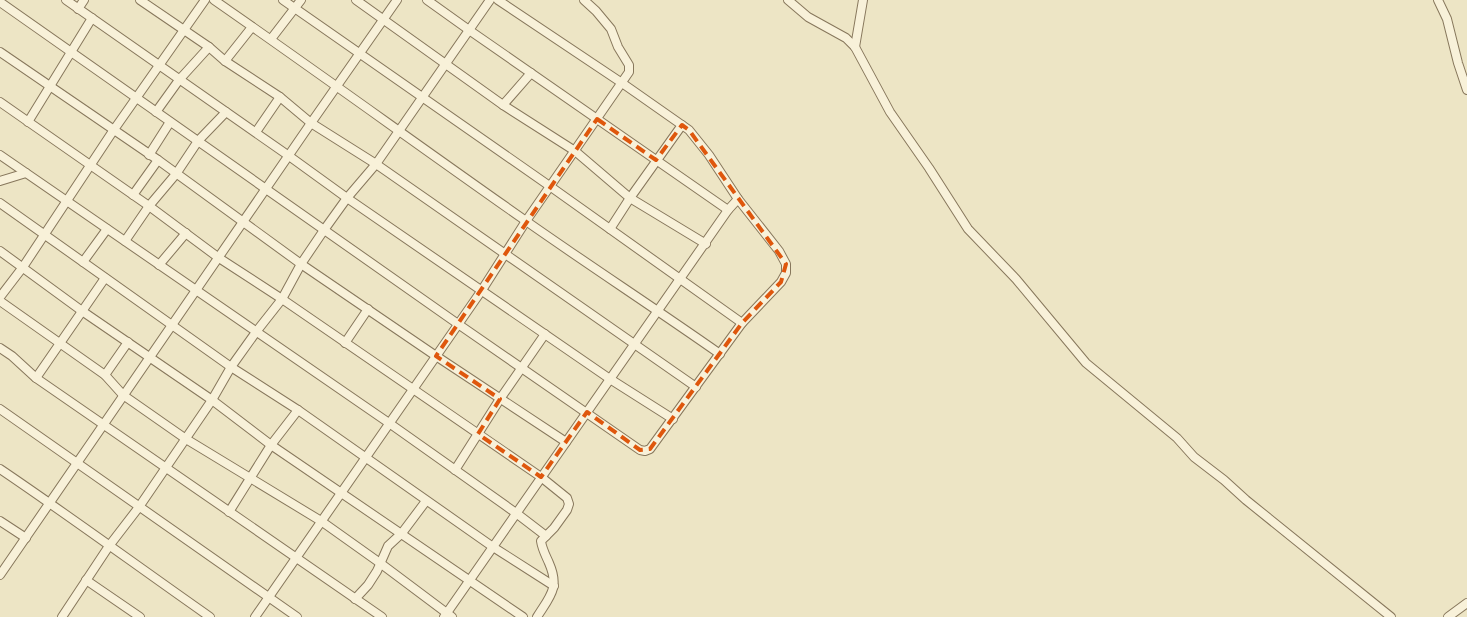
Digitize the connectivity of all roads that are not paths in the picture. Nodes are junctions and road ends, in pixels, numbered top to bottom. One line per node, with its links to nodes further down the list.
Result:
1 (66, 0): 19 (street)
2 (84, 0): 19 (street)
3 (140, 0): 23 (street)
4 (205, 0): 23 (street)
5 (214, 0): 22 (street)
6 (283, 0): 18 (street)
7 (301, 0): 18 (street)
8 (356, 0): 21 (street)
9 (398, 0): 21 (street)
10 (427, 0): 24 (street)
11 (490, 0): 24 (street)
12 (498, 0): 36 (street)
13 (788, 0): 27 (street)
14 (863, 0): 27 (street)
15 (1438, 0): 39 (street)
16 (584, 1): 36 (street)
17 (2, 4): 29 (street)
18 (295, 8): 25 (street); 30 (street)
19 (78, 9): 20 (street)
20 (92, 18): 29 (street); 33 (street)
21 (384, 19): 30 (street); 32 (street)
22 (252, 27): 25 (street); 31 (street)
23 (184, 30): 26 (street); 33 (street)
24 (469, 30): 32 (street); 34 (street)
25 (271, 39): 38 (street)
26 (209, 47): 31 (street); 35 (street)
27 (855, 47): 174 (street)
28 (0, 52): 37 (street)
29 (71, 52): 37 (street); 42 (street)
30 (360, 54): 38 (street); 41 (street)
31 (226, 61): 40 (street)
32 (446, 63): 41 (street); 44 (street)
33 (159, 65): 35 (street); 42 (street)
34 (531, 73): 44 (street); 47 (street)
35 (179, 80): 45 (street); 46 (street)
36 (622, 82): 47 (street); 51 (street)
37 (50, 87): 48 (street); 53 (street)
38 (336, 88): 50 (street); 52 (street)
39 (1467, 90)
40 (280, 97): 50 (street); 54 (street)
41 (422, 97): 52 (street); 67 (street)
42 (136, 98): 45 (street); 53 (street)
43 (0, 102): 48 (street)
44 (502, 105): 56 (street)
45 (156, 112): 49 (street)
46 (226, 112): 54 (street); 55 (street)
47 (597, 119): 56 (street); 61 (street)
48 (28, 122): 63 (street)
49 (170, 122): 55 (street); 58 (street)
50 (311, 123): 59 (street); 62 (street)
51 (682, 125): 61 (street); 72 (street)
52 (399, 130): 62 (street); 77 (street)
53 (113, 131): 58 (street); 63 (street)
54 (256, 132): 59 (street)
55 (198, 141): 65 (street); 68 (street)
56 (575, 152): 67 (street); 71 (street)
57 (0, 155): 64 (street)
58 (149, 156): 60 (street)
59 (290, 156): 68 (street); 70 (street)
60 (158, 160): 65 (street); 69 (street)
61 (656, 160): 71 (street); 76 (street)
62 (376, 164): 70 (street); 87 (street)
63 (90, 165): 69 (street); 73 (street)
64 (26, 173): 66 (street); 73 (street)
65 (176, 174): 75 (street); 78 (street)
66 (0, 181)
67 (551, 187): 77 (street); 80 (street)
68 (266, 190): 78 (street); 81 (street)
69 (133, 195): 75 (street)
70 (347, 198): 81 (street); 95 (street)
71 (630, 198): 80 (street); 85 (street)
72 (738, 199): 76 (street); 103 (street)
73 (67, 200): 79 (street); 83 (street)
74 (0, 203): 83 (street)
75 (149, 206): 82 (street); 84 (street)
76 (728, 210): 85 (street)
77 (526, 221): 87 (street); 102 (street)
78 (244, 222): 88 (street); 90 (street)
79 (107, 229): 84 (street); 89 (street)
80 (610, 229): 94 (street)
81 (324, 230): 90 (street); 105 (street)
82 (186, 233): 88 (street); 91 (street)
83 (44, 235): 89 (street); 92 (street)
84 (125, 242): 91 (street)
85 (706, 244): 94 (street)
86 (0, 251): 92 (street)
87 (506, 254): 95 (street); 111 (street)
88 (219, 258): 96 (street); 98 (street)
89 (82, 262): 93 (street)
90 (301, 264): 98 (street); 100 (street)
91 (159, 265): 96 (street)
92 (23, 267): 97 (street); 101 (street)
93 (105, 278): 101 (street); 104 (street)
94 (680, 279): 102 (street); 103 (street)
95 (482, 290): 105 (street); 107 (street)
96 (196, 291): 104 (street); 106 (street)
97 (0, 297)
98 (282, 299): 106 (street); 109 (street)
99 (0, 301): 110 (street)
100 (368, 309): 109 (street); 114 (street)
101 (82, 311): 108 (street); 110 (street)
102 (658, 311): 111 (street); 113 (street)
103 (742, 323): 113 (street)
104 (172, 324): 115 (street); 116 (street)
105 (458, 324): 114 (street); 117 (street)
106 (256, 332): 116 (street); 130 (street)
107 (545, 334): 117 (street); 120 (street)
108 (128, 342): 115 (street); 118 (street)
109 (346, 343): 122 (street)
110 (60, 344): 118 (street); 119 (street)
111 (635, 344): 120 (street); 121 (street)
112 (0, 348): 119 (street)
113 (720, 354): 121 (street)
114 (436, 356): 122 (street); 124 (street)
115 (150, 357): 123 (street); 125 (street)
116 (231, 367): 125 (street); 127 (street)
117 (522, 368): 124 (street); 128 (street)
118 (105, 375): 123 (street)
119 (36, 378): 131 (street)
120 (610, 379): 128 (street); 129 (street)
121 (696, 387): 129 (street)
122 (413, 389): 130 (street); 132 (street)
123 (123, 395): 131 (street); 133 (street)
124 (500, 399): 132 (street); 134 (street)
125 (212, 400): 133 (street); 135 (street)
126 (0, 409): 137 (street)
127 (298, 410): 135 (street); 136 (street)
128 (587, 412): 129 (street); 134 (street)
129 (673, 420)
130 (389, 423): 136 (street); 140 (street)
131 (103, 424): 137 (street); 138 (street)
132 (478, 434): 140 (street); 141 (street)
133 (186, 439): 138 (street); 142 (street)
134 (566, 442): 141 (street)
135 (271, 445): 142 (street); 143 (street)
136 (366, 457): 143 (street); 144 (street)
137 (76, 463): 145 (street); 146 (street)
138 (165, 468): 146 (street); 147 (street)
139 (0, 469): 145 (street)
140 (455, 470): 148 (street)
141 (541, 477): 148 (street); 152 (street)
142 (250, 478): 147 (street); 150 (street)
143 (341, 492): 150 (street); 151 (street)
144 (426, 501): 151 (street); 155 (street)
145 (49, 502): 153 (street); 154 (street)
146 (139, 507): 154 (street); 162 (street)
147 (229, 512): 156 (street)
148 (516, 513): 152 (street); 155 (street)
149 (0, 521): 153 (street)
150 (321, 522): 156 (street); 157 (street)
151 (402, 533): 157 (street); 160 (street)
152 (546, 536): 161 (street)
153 (26, 538): 158 (street)
154 (109, 546): 159 (street); 168 (street)
155 (493, 546): 160 (street); 161 (street)
156 (296, 557): 162 (street); 163 (street)
157 (380, 563): 163 (street); 166 (street)
158 (1, 571)
159 (86, 580): 165 (street); 167 (street)
160 (470, 580): 166 (street); 172 (street)
161 (554, 586): 173 (street)
162 (269, 597): 169 (street); 170 (street)
163 (355, 599): 171 (street)
164 (1467, 603): 175 (street)
165 (65, 616)
166 (448, 616)
167 (140, 617)
168 (210, 617)
169 (255, 617)
170 (297, 617)
171 (382, 617)
172 (523, 617)
173 (537, 617)
174 (1391, 617)
175 (1448, 617)

